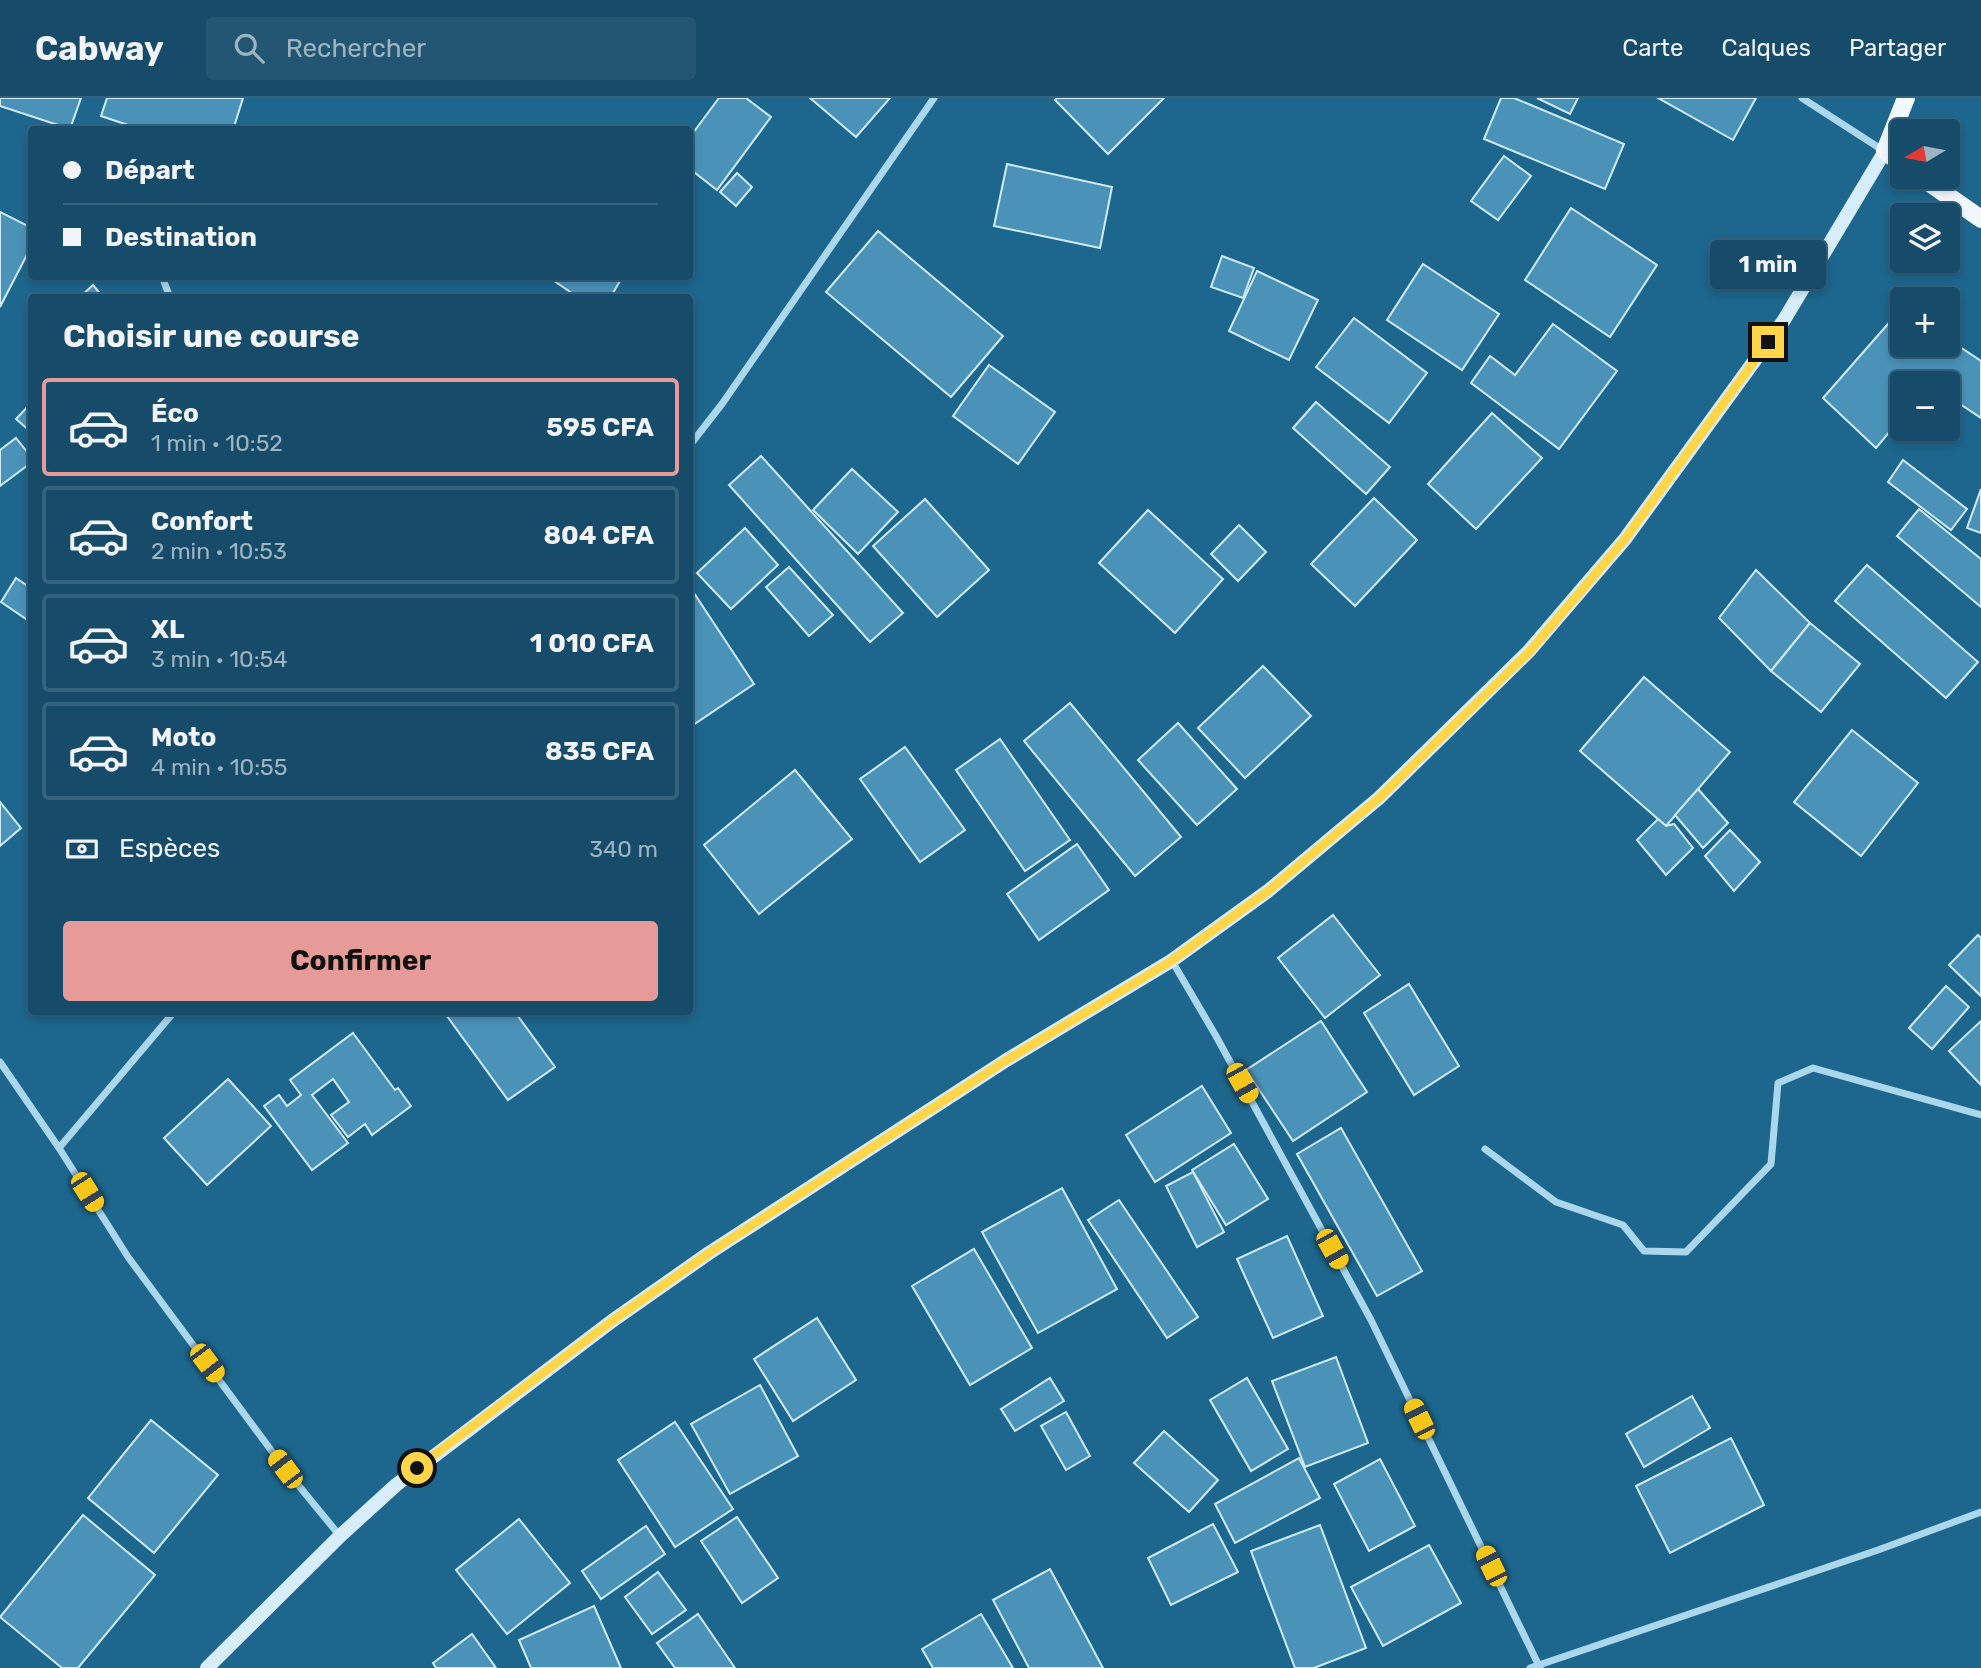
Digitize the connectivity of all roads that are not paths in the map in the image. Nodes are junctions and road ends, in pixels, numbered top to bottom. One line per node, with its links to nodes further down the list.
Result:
1 (934, 98): 8 (street)
2 (1802, 98): 4 (street)
3 (1906, 98): 4 (main road)
4 (1885, 151): 5 (main road); 9 (street)
5 (1890, 155)
6 (1938, 189): 7 (main road)
7 (1981, 219)
8 (693, 441)
9 (1171, 961): 16 (street); 17 (street)
10 (171, 1015): 13 (street)
11 (0, 1062): 13 (street)
12 (1981, 1115): 14 (street)
13 (59, 1148): 16 (street)
14 (1485, 1149)
15 (1981, 1512): 17 (street)
16 (340, 1536): 18 (street)
17 (1539, 1666): 19 (street)
18 (207, 1668)
19 (1530, 1668)

